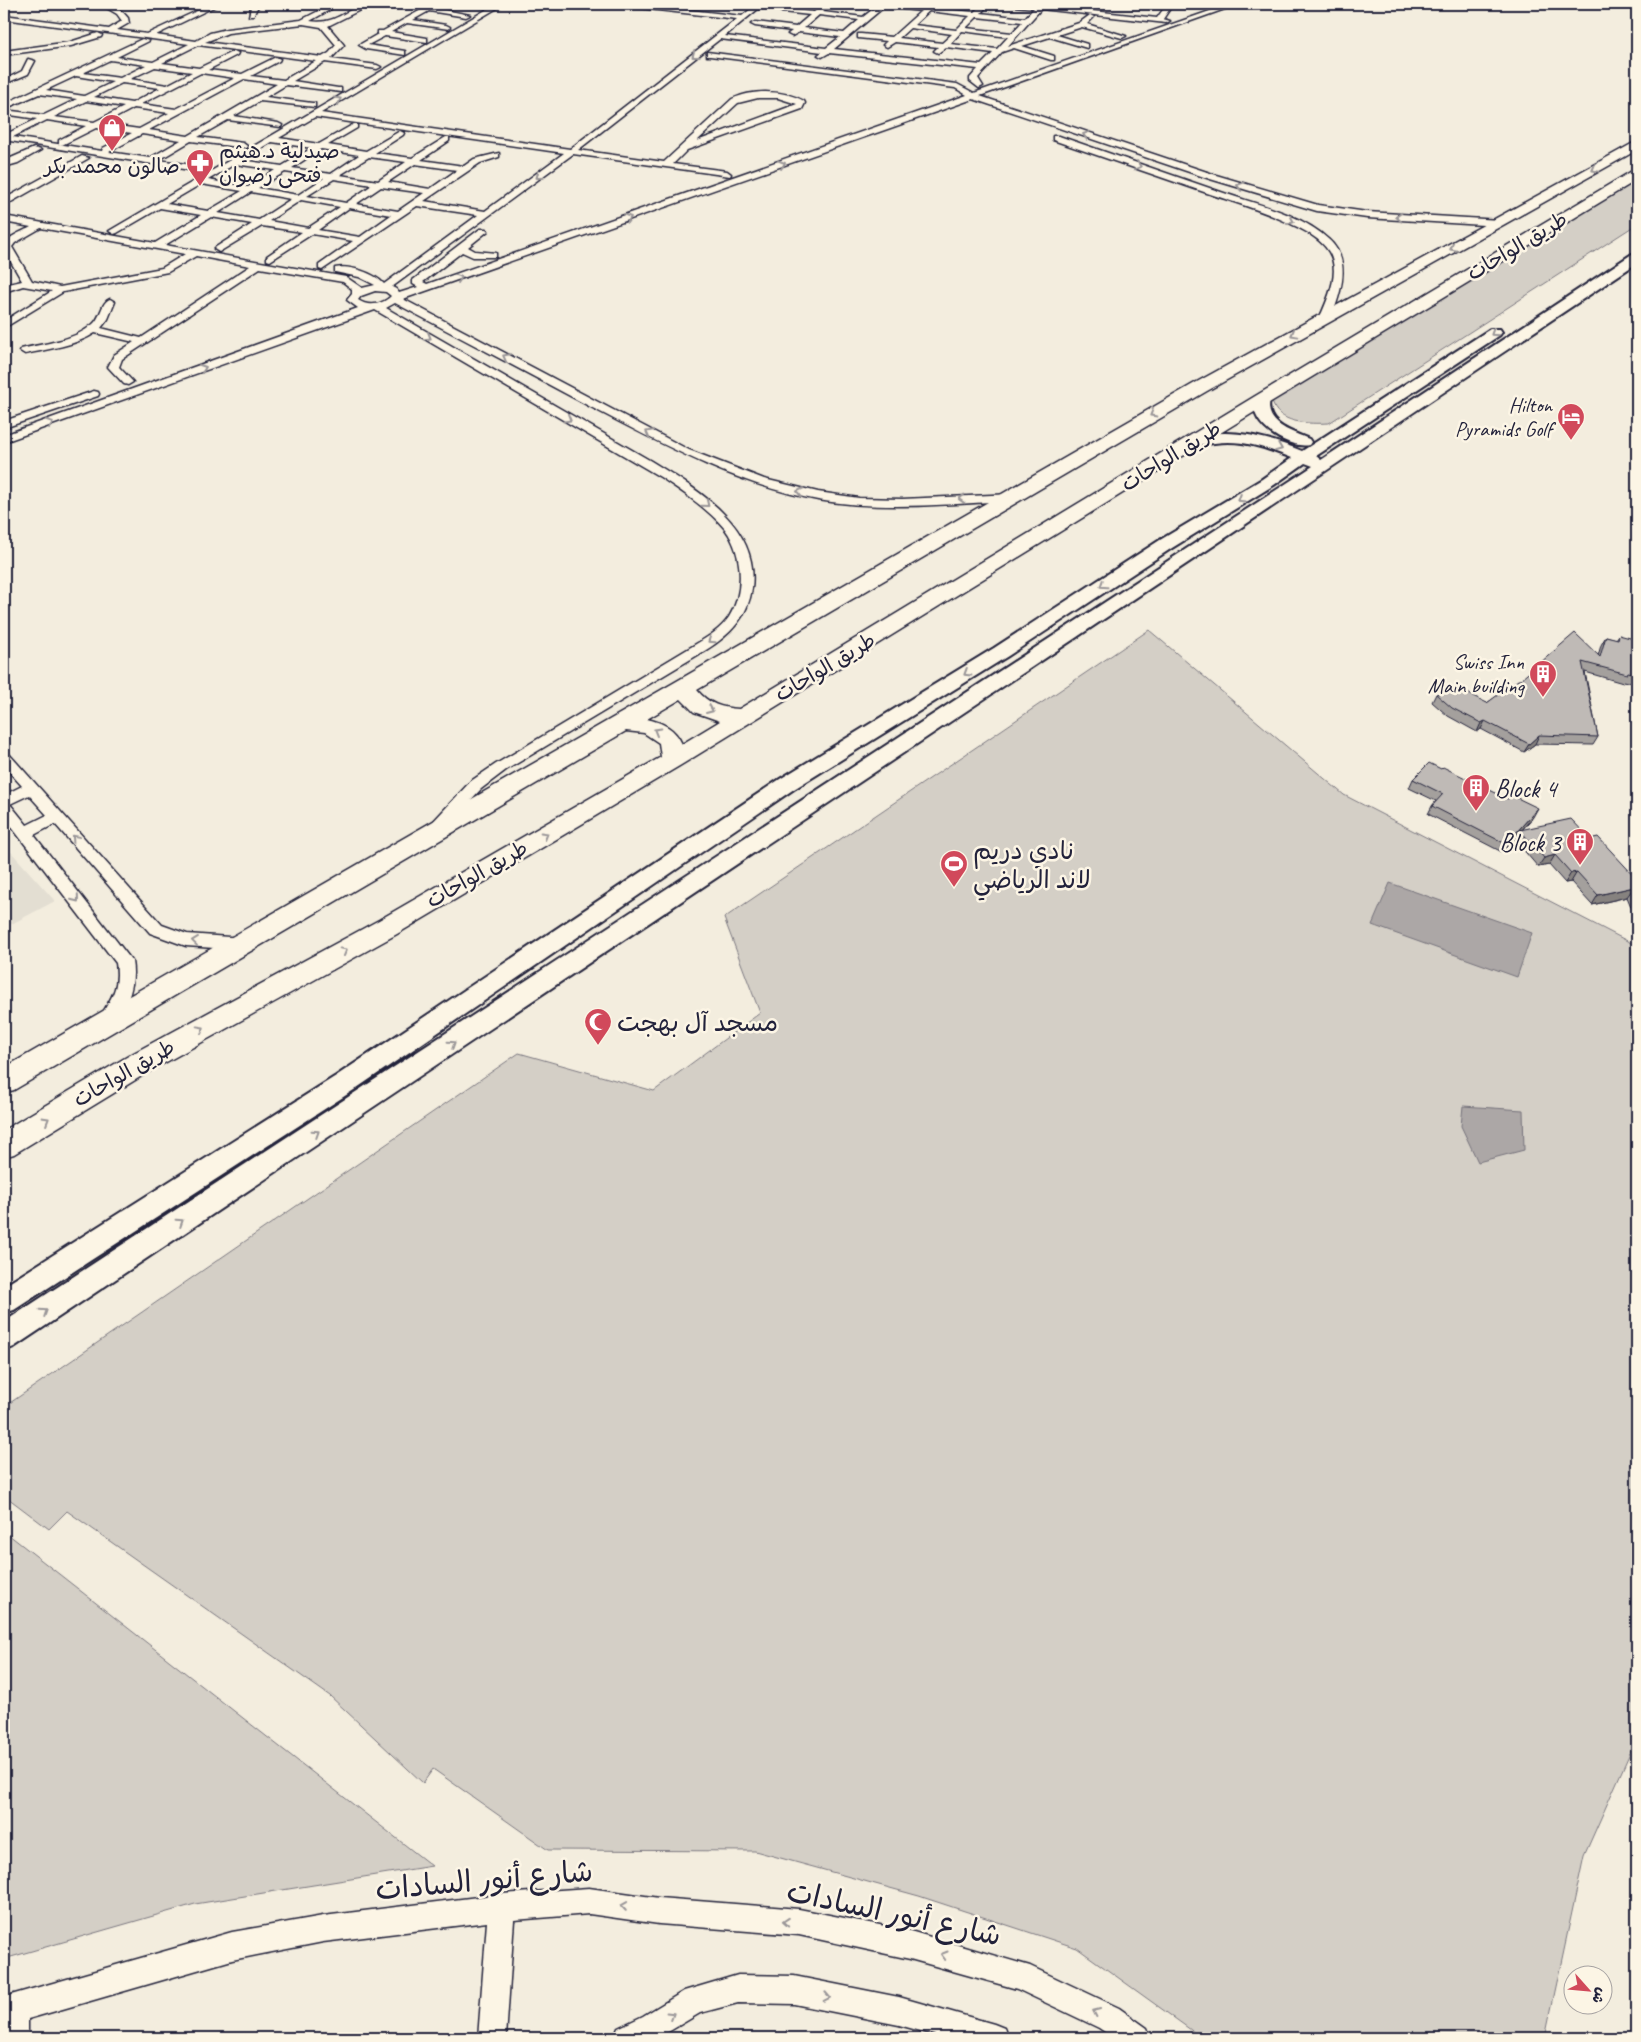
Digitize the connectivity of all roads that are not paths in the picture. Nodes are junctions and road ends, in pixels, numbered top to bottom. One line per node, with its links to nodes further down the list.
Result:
1 (103, 4): 47 (street)
2 (217, 4): 59 (street)
3 (258, 4): 30 (street)
4 (337, 4): 39 (street)
5 (369, 4): 42 (street)
6 (437, 4): 26 (street)
7 (486, 4): 31 (street)
8 (501, 4): 48 (street)
9 (622, 4): 32 (street)
10 (655, 4): 25 (street)
11 (709, 4): 25 (street)
12 (828, 4): 28 (street)
13 (878, 4): 14 (street)
14 (882, 4): 24 (street); 35 (street)
15 (986, 4): 29 (street)
16 (1014, 4): 20 (street)
17 (1170, 4): 36 (street)
18 (1215, 4): 36 (street)
19 (1236, 4): 79 (street)
20 (1039, 6): 21 (street); 37 (street)
21 (1059, 6): 22 (street); 36 (street)
22 (1101, 6): 36 (street)
23 (765, 7): 32 (street); 58 (street)
24 (929, 7): 29 (street); 43 (street)
25 (701, 9): 32 (street)
26 (426, 10): 31 (street); 38 (street)
27 (782, 10): 28 (street)
28 (816, 13): 35 (street); 45 (street)
29 (975, 14): 37 (street); 46 (street)
30 (251, 15)
31 (466, 15): 48 (street)
32 (745, 16): 56 (street)
33 (1090, 17): 41 (street)
34 (5, 19): 47 (street); 49 (street)
35 (864, 19): 44 (street)
36 (1162, 19): 55 (street)
37 (1026, 20): 52 (street)
38 (405, 21): 48 (street); 50 (street)
39 (303, 22): 42 (street); 61 (street)
40 (755, 24): 45 (street)
41 (1082, 24): 53 (street); 55 (street)
42 (324, 25): 81 (street)
43 (907, 26): 46 (street); 57 (street)
44 (852, 29): 51 (street); 57 (street)
45 (797, 30): 51 (street); 62 (street)
46 (958, 30): 52 (street); 63 (street)
47 (110, 31): 59 (street)
48 (447, 31): 60 (street); 103 (street)
49 (98, 34): 59 (street); 72 (street)
50 (381, 34): 60 (street); 74 (street)
51 (844, 35): 69 (street)
52 (1013, 35): 71 (street)
53 (1050, 35): 64 (street); 65 (street)
54 (861, 36): 57 (street)
55 (1122, 36): 75 (street)
56 (719, 37): 58 (street); 110 (street, one-way to 110)
57 (895, 37): 63 (street); 86 (street)
58 (731, 38): 62 (street); 76 (street)
59 (147, 39): 61 (street); 66 (street); 77 (street)
60 (424, 40): 74 (street)
61 (198, 43): 66 (street); 67 (street)
62 (779, 44): 68 (street); 69 (street)
63 (944, 45): 71 (street); 84 (street)
64 (1014, 46): 71 (street); 78 (street)
65 (1084, 46)
66 (190, 47): 70 (street); 83 (street)
67 (228, 47): 70 (street); 81 (street)
68 (773, 50)
69 (826, 50): 86 (street); 88 (street)
70 (218, 51): 73 (street)
71 (998, 51): 89 (street)
72 (4, 53)
73 (234, 53): 80 (street); 90 (street)
74 (402, 53): 87 (street)
75 (1068, 55): 79 (street); 104 (street)
76 (708, 56): 88 (street); 98 (street); 112 (street)
77 (109, 58): 83 (street); 92 (street)
78 (1051, 58)
79 (1080, 58): 111 (street)
80 (276, 59): 85 (street); 93 (street)
81 (324, 60): 85 (street); 87 (street)
82 (31, 61): 94 (street)
83 (156, 64): 90 (street); 96 (street)
84 (924, 64): 86 (street); 89 (street)
85 (316, 65): 91 (street); 100 (street)
86 (872, 65): 88 (street); 98 (street)
87 (377, 67): 91 (street)
88 (810, 67)
89 (984, 68): 104 (street)
90 (202, 70): 93 (street); 105 (street)
91 (369, 72): 102 (street)
92 (75, 74): 96 (street); 101 (street)
93 (245, 76): 100 (street); 109 (street)
94 (16, 78): 95 (street); 99 (street)
95 (26, 80)
96 (122, 80): 105 (street); 114 (street)
97 (35, 81): 101 (street)
98 (907, 81): 107 (street); 113 (street)
99 (4, 82)
100 (287, 82): 106 (street); 115 (street)
101 (53, 84): 108 (street)
102 (346, 85): 103 (street); 106 (street)
103 (360, 86): 119 (street, one-way to 103)
104 (979, 86): 107 (street)
105 (168, 87): 117 (street)
106 (338, 90): 119 (street)
107 (965, 91): 111 (street); 113 (street)
108 (37, 92): 114 (street); 118 (street)
109 (211, 94): 115 (street); 121 (street)
110 (643, 96): 112 (street); 151 (street)
111 (973, 96): 113 (street); 116 (street)
112 (655, 98): 148 (street)
113 (953, 98): 116 (street); 137 (street); 142 (street)
114 (86, 99): 117 (street); 122 (street)
115 (257, 99): 119 (street); 123 (street)
116 (993, 104): 171 (street, one-way to 116)
117 (133, 106): 121 (street); 126 (street)
118 (4, 107)
119 (313, 110): 124 (street); 127 (street); 133 (street)
120 (4, 112): 122 (street)
121 (177, 113): 123 (street); 130 (street)
122 (47, 118): 126 (street); 136 (street)
123 (224, 118): 127 (street); 134 (street)
124 (306, 118): 128 (street); 135 (street)
125 (714, 120): 129 (street); 129 (street); 145 (street)
126 (96, 125): 130 (street); 139 (street)
127 (278, 125): 141 (street)
128 (354, 126): 131 (street); 143 (street)
129 (742, 127): 145 (street)
130 (142, 131): 134 (street); 147 (street)
131 (400, 132): 133 (street); 149 (street)
132 (1050, 136): 177 (street, one-way to 177)
133 (442, 137): 151 (street); 152 (street); 156 (street)
134 (190, 138): 141 (street); 154 (street)
135 (270, 139): 143 (street); 155 (street)
136 (4, 140): 138 (street); 144 (street)
137 (820, 141): 142 (street); 162 (street)
138 (31, 142): 144 (street); 154 (street)
139 (62, 142)
140 (1637, 145): 187 (highway, طريق الواحات, one-way to 187)
141 (243, 146): 159 (street)
142 (832, 146): 189 (street, one-way to 142)
143 (319, 147): 149 (street); 160 (street)
144 (19, 148): 146 (street)
145 (685, 148): 158 (street)
146 (37, 150): 153 (street); 157 (street)
147 (106, 150)
148 (584, 153): 151 (street); 158 (street)
149 (367, 154): 156 (street); 165 (street)
150 (496, 155): 161 (street)
151 (574, 155): 152 (street); 164 (street); 167 (street)
152 (564, 157): 173 (street, one-way to 173)
153 (85, 158): 166 (street); 175 (street)
154 (151, 161): 159 (street)
155 (233, 161): 160 (street); 166 (street)
156 (414, 161): 161 (street); 168 (street)
157 (4, 164)
158 (666, 165): 162 (street)
159 (202, 169): 166 (street)
160 (283, 169): 165 (street); 169 (street)
161 (465, 169): 170 (street)
162 (726, 174): 167 (street)
163 (1637, 174): 227 (highway, طريق الواحات)
164 (555, 175)
165 (332, 176): 168 (street); 172 (street)
166 (195, 178): 169 (street); 178 (street); 191 (street)
167 (712, 179): 184 (street)
168 (380, 184): 170 (street); 179 (street)
169 (250, 190): 172 (street); 181 (street)
170 (432, 192): 176 (street)
171 (1266, 194): 177 (street); 187 (street, one-way to 171)
172 (299, 198): 179 (street); 186 (street)
173 (508, 198): 174 (street); 183 (street)
174 (523, 200)
175 (4, 203)
176 (416, 203): 182 (street); 183 (street)
177 (1244, 203): 219 (street, one-way to 219)
178 (158, 205): 181 (street); 191 (street)
179 (347, 206): 182 (street); 192 (street)
180 (4, 212): 191 (street)
181 (210, 214): 186 (street); 193 (street)
182 (400, 214): 194 (street)
183 (487, 214): 206 (street)
184 (596, 219): 189 (street); 200 (street)
185 (4, 220): 190 (street)
186 (261, 222): 192 (street); 198 (street)
187 (1500, 223): 219 (highway, طريق الواحات, one-way to 219)
188 (491, 225): 197 (street)
189 (608, 225): 212 (street, one-way to 189)
190 (39, 226): 196 (street); 211 (street)
191 (111, 228): 193 (street)
192 (310, 231): 194 (street); 202 (street)
193 (168, 240): 196 (street); 198 (street)
194 (362, 240): 204 (street)
195 (1637, 240): 208 (street)
196 (157, 246): 199 (street)
197 (462, 248): 200 (street); 210 (street)
198 (219, 249): 202 (street)
199 (194, 253): 203 (street); 214 (street)
200 (494, 255): 210 (street)
201 (1637, 257): 208 (street)
202 (270, 258): 204 (street)
203 (259, 264): 209 (street); 222 (street)
204 (322, 267): 205 (street)
205 (358, 273): 207 (street); 209 (street)
206 (404, 274): 207 (street); 215 (street)
207 (370, 278): 215 (street)
208 (1592, 278): 230 (street, one-way to 230); 235 (street)
209 (346, 280): 216 (street)
210 (416, 282): 212 (street); 215 (street)
211 (28, 283): 213 (street); 214 (street)
212 (428, 288): 215 (street)
213 (4, 289)
214 (58, 290): 220 (street)
215 (389, 293): 216 (street); 218 (street); 237 (street, one-way to 215)
216 (356, 298): 218 (street); 224 (street)
217 (110, 302): 221 (street)
218 (374, 307): 231 (street, one-way to 218); 256 (street, one-way to 256)
219 (1325, 317): 237 (highway, طريق الواحات, one-way to 237)
220 (4, 325)
221 (93, 329): 222 (street); 223 (street)
222 (142, 341): 225 (street)
223 (25, 351)
224 (156, 372)
225 (128, 382)
226 (100, 392): 228 (street)
227 (1262, 399): 229 (street); 234 (highway, طريق الواحات)
228 (5, 424): 231 (street)
229 (1272, 426): 230 (street); 235 (street)
230 (1350, 426): 235 (street)
231 (32, 429): 233 (street)
232 (1245, 438): 234 (street); 235 (street, one-way to 235); 236 (street)
233 (4, 439)
234 (1198, 440): 243 (highway, طريق الواحات)
235 (1321, 457): 236 (street); 239 (street)
236 (1268, 468): 238 (street, one-way to 238)
237 (1010, 497): 242 (highway, طريق الواحات)
238 (1191, 529): 239 (street); 240 (street)
239 (1212, 539): 241 (street)
240 (1166, 544): 241 (street); 247 (street, one-way to 247)
241 (1190, 555): 250 (street)
242 (685, 688): 243 (highway, one-way to 243); 244 (highway, طريق الواحات)
243 (744, 717): 246 (highway, طريق الواحات)
244 (623, 724): 246 (highway, one-way to 244); 256 (highway, طريق الواحات)
245 (4, 756): 249 (street)
246 (673, 760): 260 (highway, طريق الواحات, one-way to 246)
247 (808, 771): 248 (street); 250 (street)
248 (787, 784): 252 (street); 261 (street)
249 (31, 788): 251 (street); 254 (street)
250 (837, 789): 252 (street)
251 (4, 801)
252 (816, 803): 262 (street, one-way to 252)
253 (4, 807): 255 (street)
254 (57, 817): 255 (street); 257 (street, one-way to 254)
255 (24, 833): 258 (street, one-way to 258)
256 (426, 838): 257 (highway, طريق الواحات)
257 (243, 944): 258 (highway, طريق الواحات)
258 (104, 1024): 259 (highway, طريق الواحات)
259 (4, 1082)
260 (4, 1145)
261 (4, 1301)
262 (4, 1338)
263 (502, 1907): 264 (street, شارع أنور السادات); 266 (street); 269 (street, شارع أنور السادات, one-way to 263)
264 (9, 2010): 265 (street)
265 (14, 2038)
266 (492, 2038)
267 (628, 2038): 268 (street, one-way to 268)
268 (994, 2038)
269 (1137, 2038)

